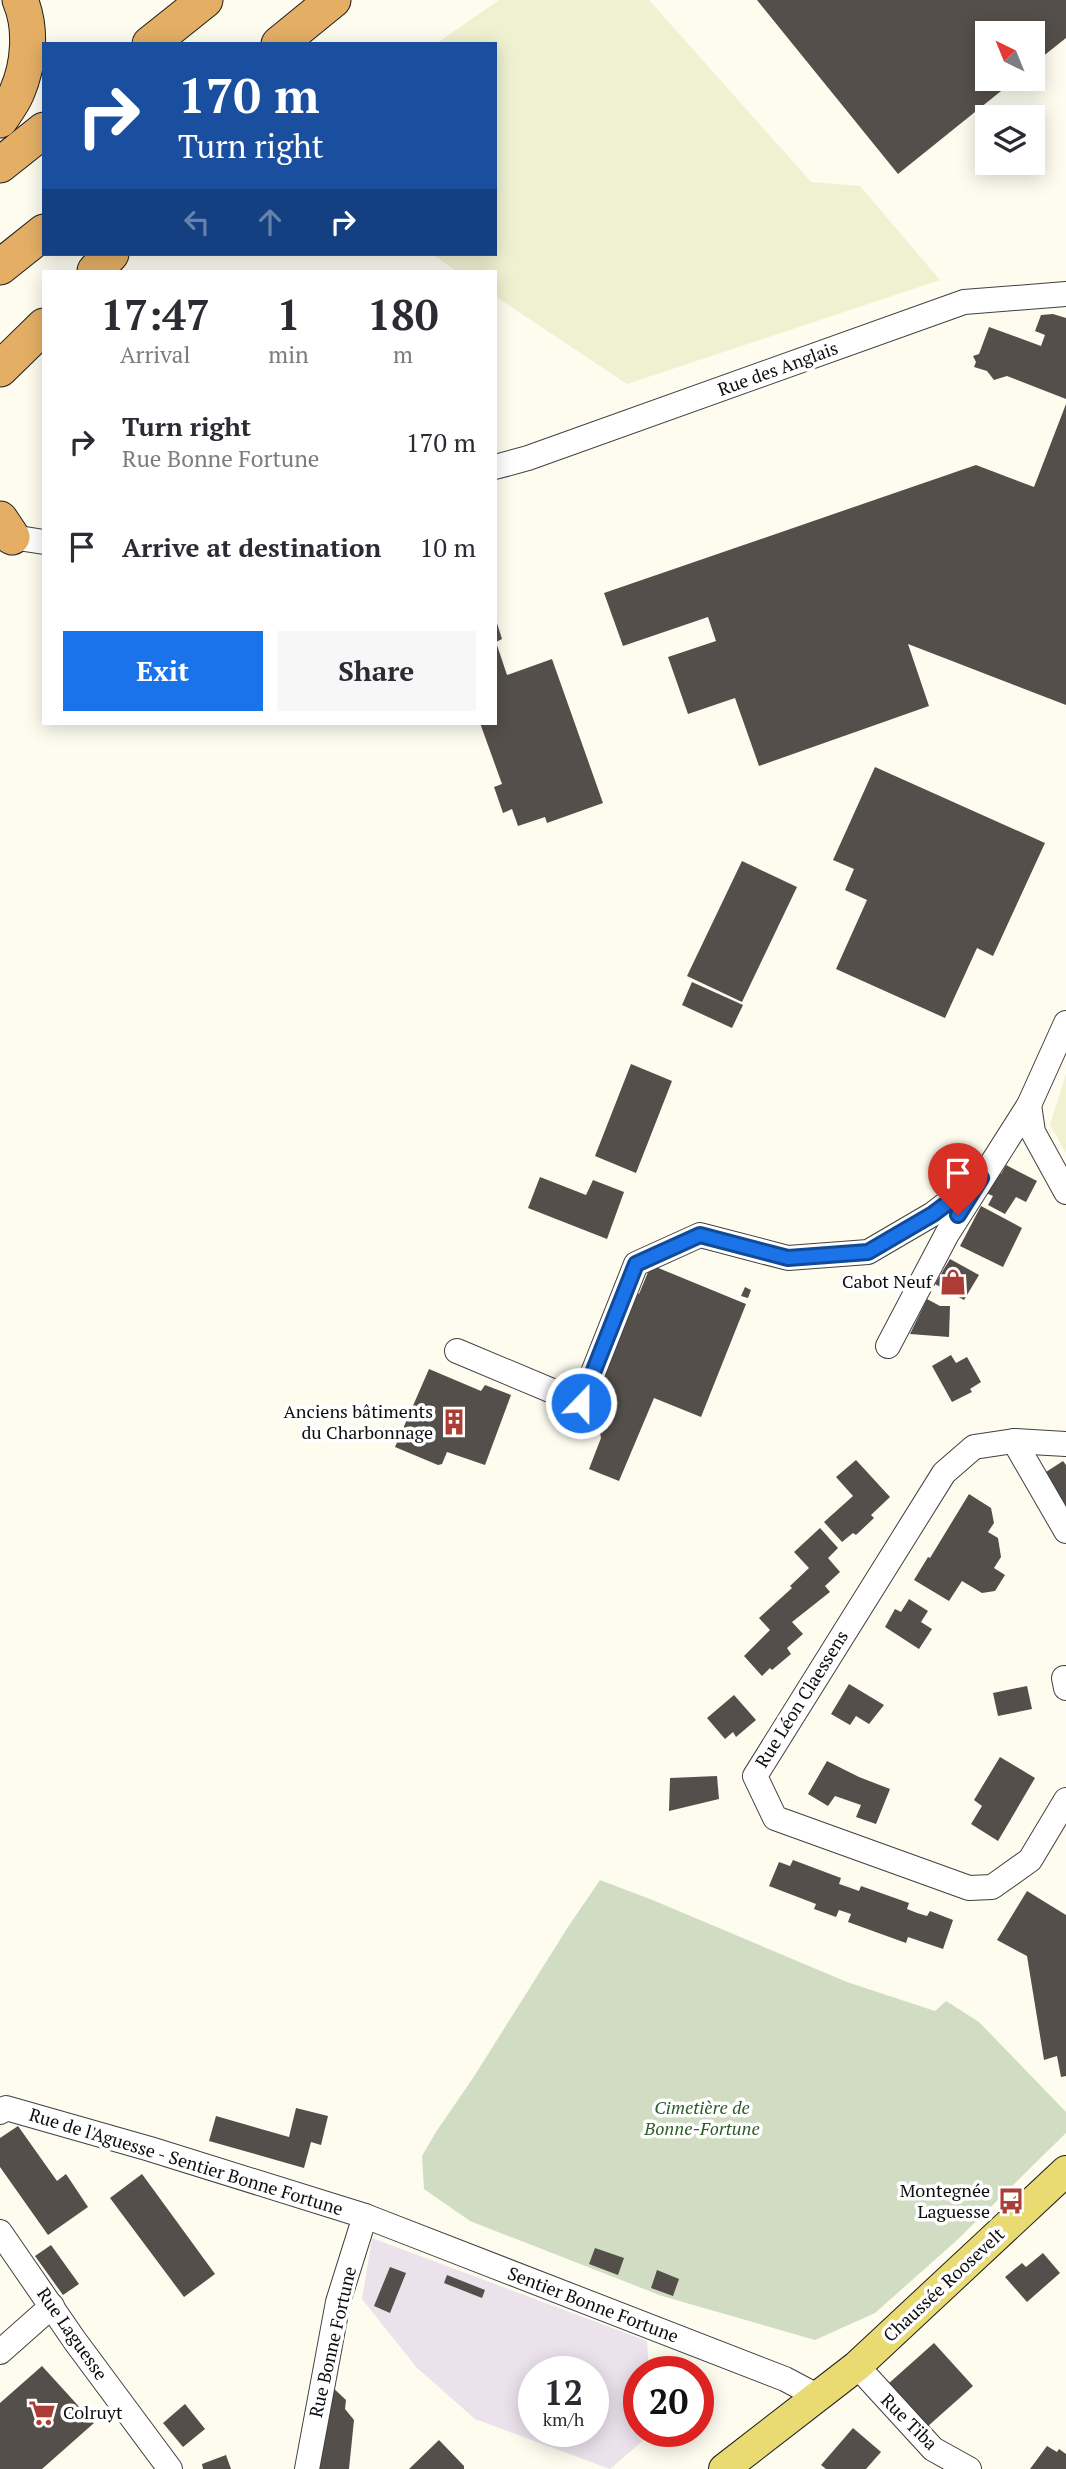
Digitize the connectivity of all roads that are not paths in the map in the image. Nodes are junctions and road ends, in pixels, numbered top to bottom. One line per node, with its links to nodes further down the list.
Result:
1 (20, 0): 7 (highway)
2 (205, 0): 4 (highway)
3 (333, 1): 5 (highway); 6 (highway)
4 (152, 42)
5 (282, 42)
6 (300, 42)
7 (0, 120)
8 (42, 132): 9 (highway)
9 (0, 165)
10 (42, 234): 12 (highway)
11 (109, 256): 13 (highway)
12 (0, 267)
13 (96, 270)
14 (1066, 294): 17 (street, Rue des Anglais)
15 (42, 328): 16 (highway)
16 (0, 369)
17 (497, 466)
18 (1066, 1023): 19 (street)
19 (1029, 1105): 20 (street); 21 (street)
20 (981, 1178): 22 (street); 23 (street)
21 (1066, 1192)
22 (888, 1346)
23 (457, 1351)
24 (1014, 1441): 25 (street, Rue Léon Claessens); 26 (street); 27 (street, Rue Léon Claessens)
25 (1066, 1444)
26 (1066, 1531)
27 (1066, 1800)
28 (3, 2110): 30 (street, Rue de l'Aguesse - Sentier Bonne Fortune)
29 (1066, 2171): 34 (main road, Chaussée Roosevelt)
30 (365, 2216): 35 (street, Sentier Bonne Fortune); 37 (street, Rue Bonne Fortune)
31 (0, 2232): 32 (street, Rue Laguesse)
32 (52, 2306): 33 (street); 36 (street, Rue Laguesse)
33 (0, 2352)
34 (857, 2366): 35 (main road, Chaussée Roosevelt); 39 (street, Rue Tiba)
35 (819, 2398): 38 (main road, Chaussée Roosevelt)
36 (170, 2469)
37 (307, 2469)
38 (724, 2469)
39 (969, 2469)

